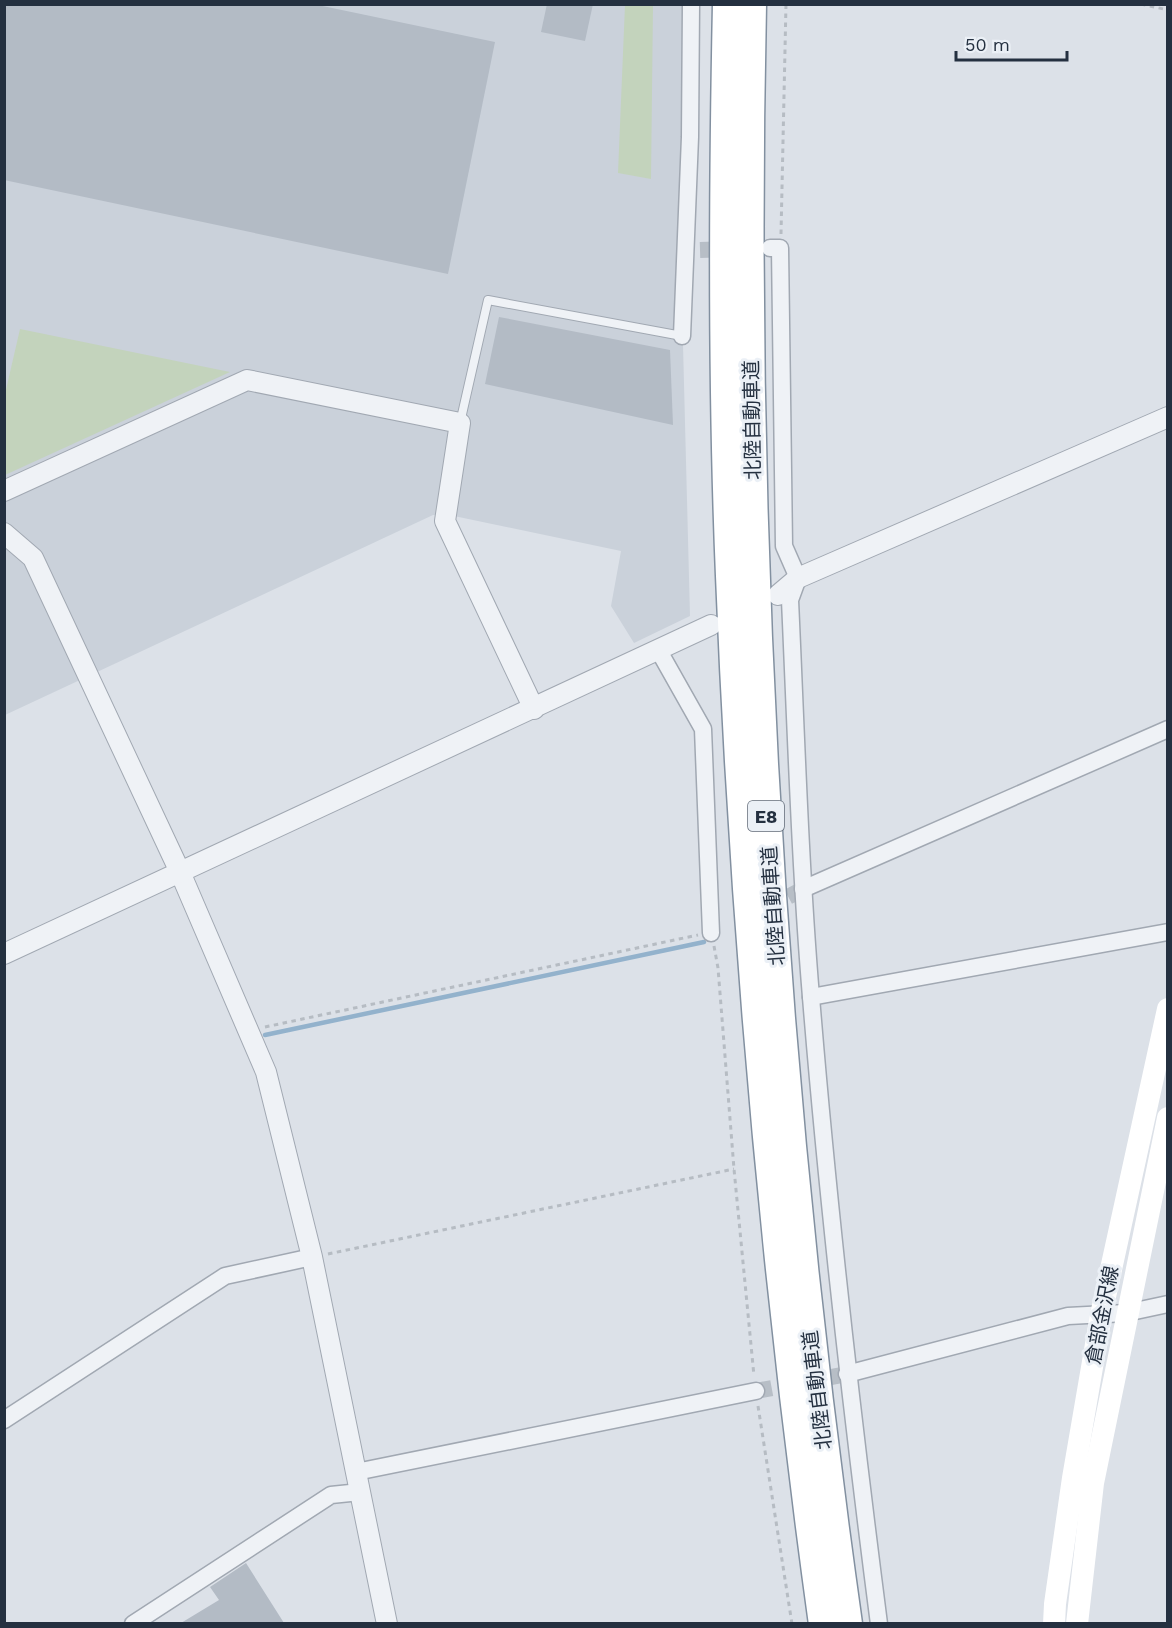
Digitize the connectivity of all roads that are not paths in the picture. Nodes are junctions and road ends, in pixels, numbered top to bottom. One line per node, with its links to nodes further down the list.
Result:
1 (690, 4): 5 (street)
2 (727, 4): 35 (highway, 北陸自動車道 / E8)
3 (752, 4): 36 (highway, 北陸自動車道 / E8)
4 (775, 248): 10 (street)
5 (682, 336): 7 (lane)
6 (1167, 417): 10 (street)
7 (460, 423): 8 (street); 14 (street)
8 (4, 491)
9 (4, 533): 16 (street)
10 (798, 578): 11 (street); 17 (street)
11 (778, 595)
12 (711, 625): 13 (street)
13 (659, 651): 14 (street); 19 (street)
14 (534, 709): 16 (street)
15 (1167, 729): 17 (street)
16 (180, 872): 20 (street); 24 (street)
17 (803, 889): 21 (street)
18 (1167, 932): 21 (street)
19 (711, 933)
20 (4, 954)
21 (811, 997): 28 (street)
22 (1167, 1009): 27 (main road, 倉部金沢線)
23 (1167, 1119): 26 (main road, 倉部金沢線)
24 (312, 1257): 30 (street); 31 (street)
25 (1167, 1304): 26 (street)
26 (1126, 1313): 27 (street); 39 (main road, 倉部金沢線)
27 (1101, 1316): 28 (street); 38 (main road, 倉部金沢線)
28 (847, 1374): 37 (street)
29 (756, 1391): 31 (street)
30 (4, 1420)
31 (356, 1472): 32 (street)
32 (360, 1492): 33 (street); 34 (street)
33 (133, 1623)
34 (387, 1623)
35 (823, 1623)
36 (848, 1623)
37 (879, 1623)
38 (1054, 1623)
39 (1077, 1623)

